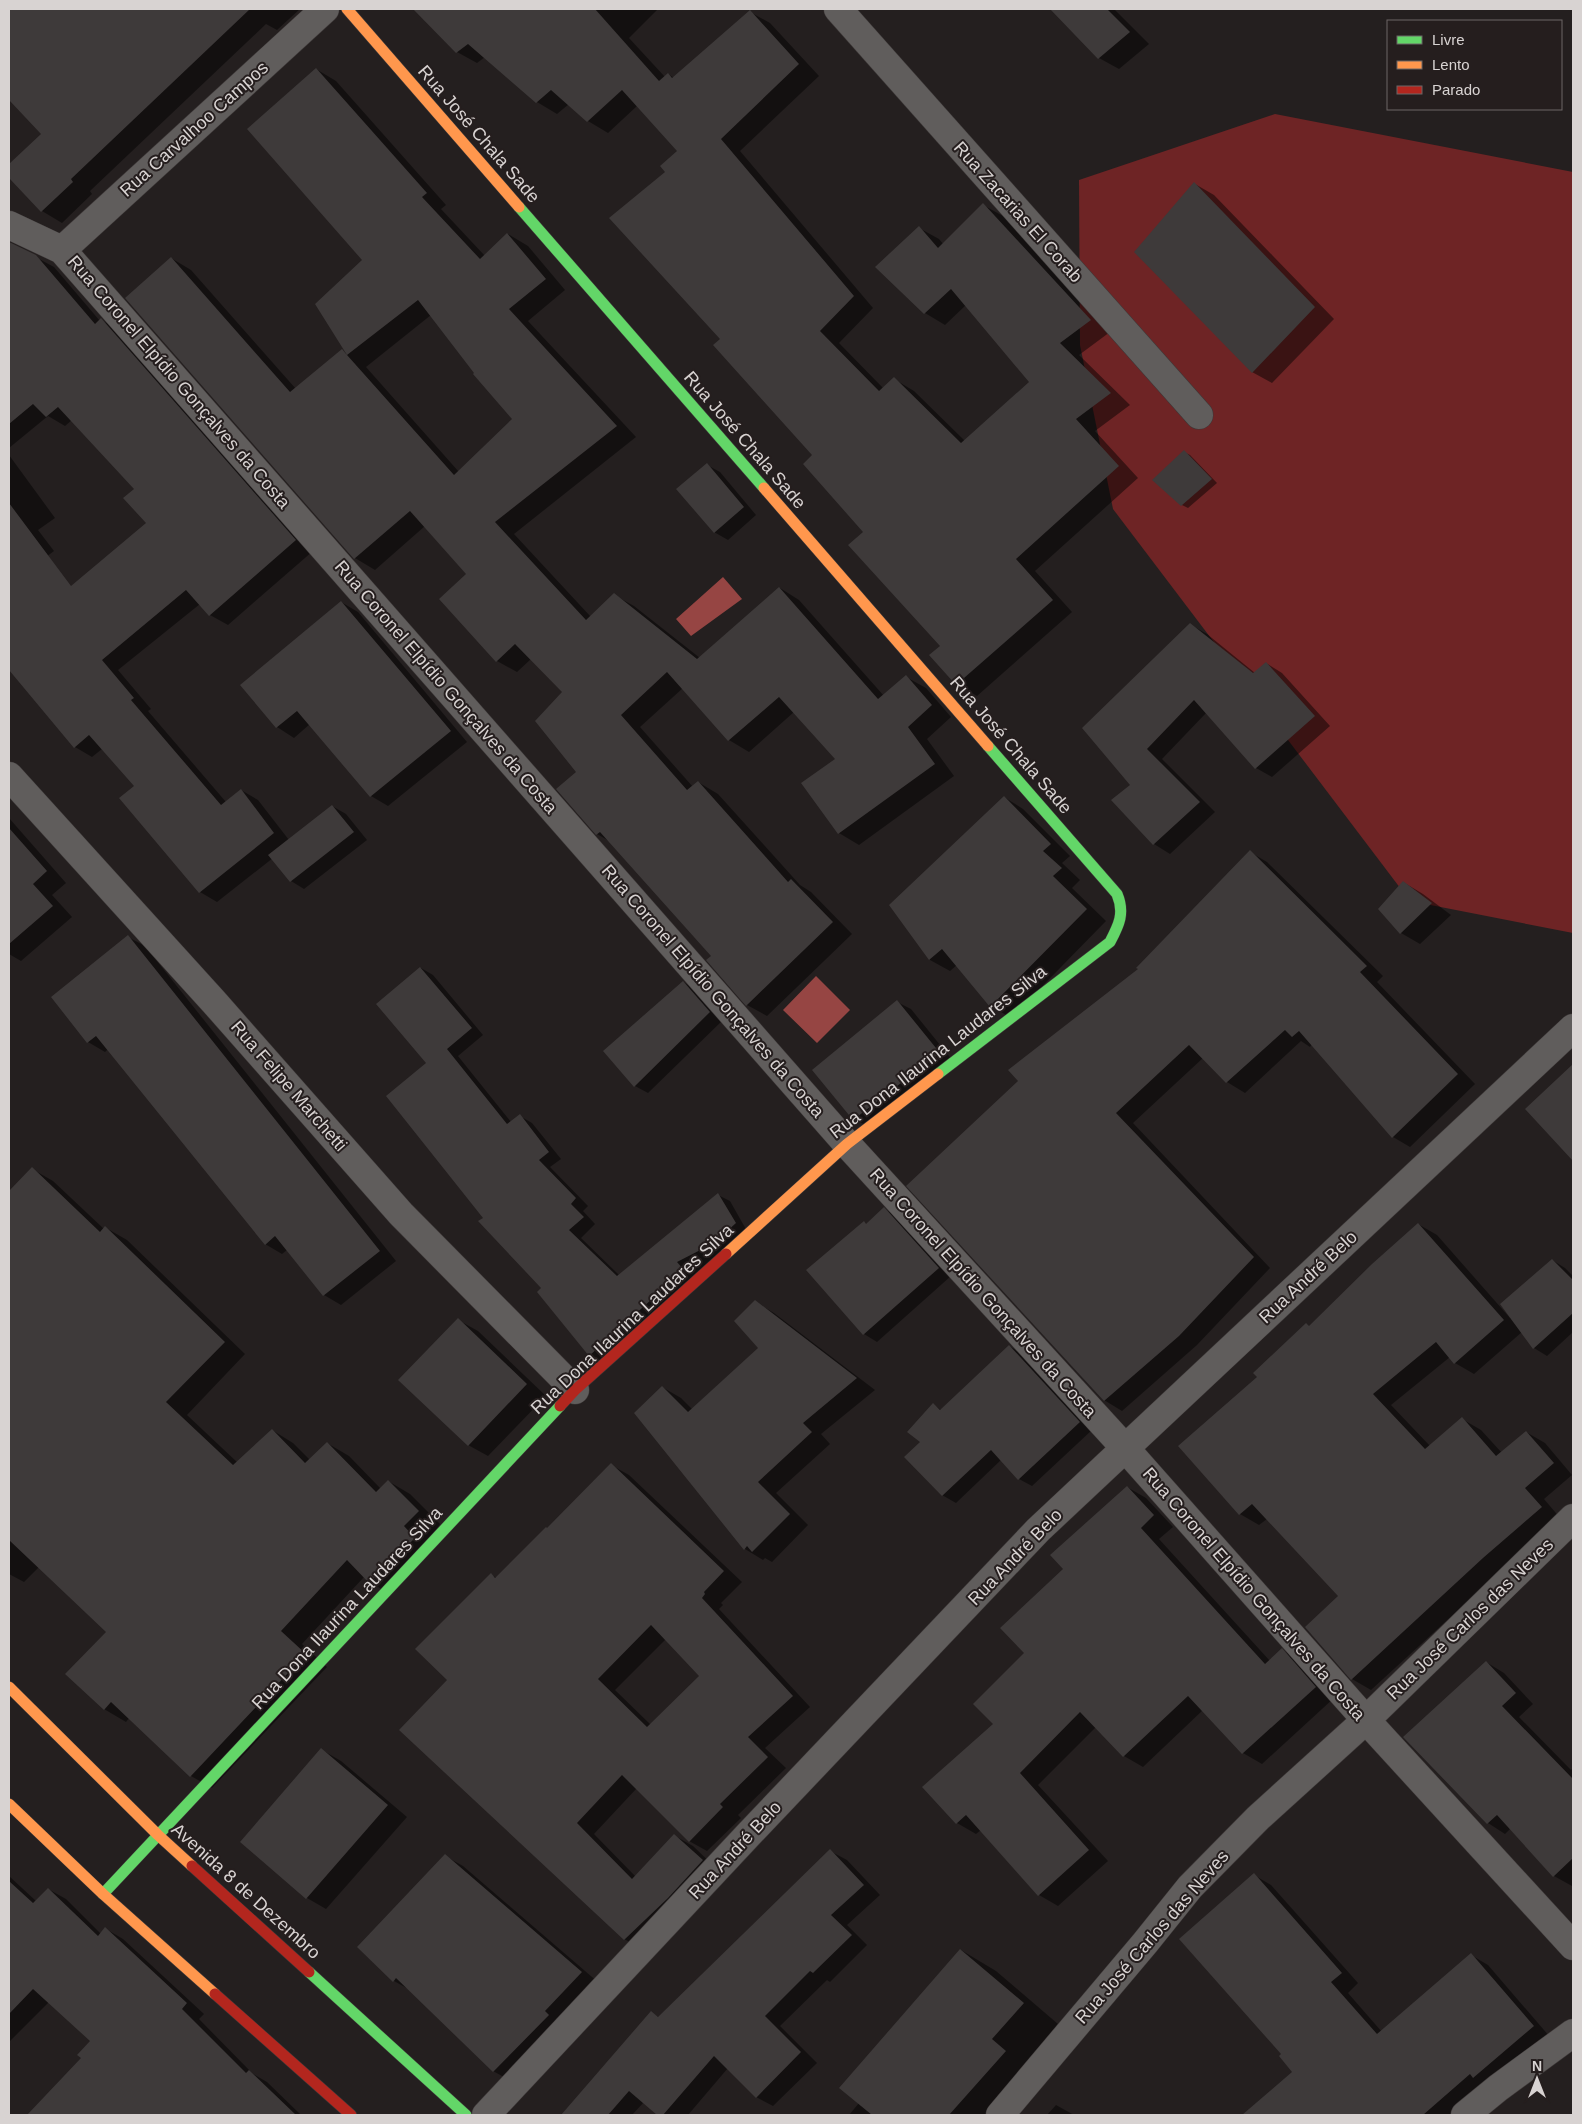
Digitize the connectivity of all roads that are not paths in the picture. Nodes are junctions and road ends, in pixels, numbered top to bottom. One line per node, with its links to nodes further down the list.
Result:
1 (325, 9): 5 (street, Rua Carvalhoo Campos)
2 (347, 9): 8 (street, Rua José Chala Sade)
3 (838, 9): 6 (street, Rua Zacarias El Corab)
4 (9, 225): 5 (street, Rua Coronel Elpídio Gonçalves da Costa)
5 (62, 250): 10 (street, Rua Coronel Elpídio Gonçalves da Costa)
6 (1199, 415)
7 (9, 776): 11 (street, Rua Felipe Marchetti)
8 (1117, 894): 10 (street, Rua Dona Ilaurina Laudares Silva)
9 (1573, 1028): 12 (street, Rua André Belo)
10 (847, 1144): 11 (street, Rua Dona Ilaurina Laudares Silva); 12 (street, Rua Coronel Elpídio Gonçalves da Costa)
11 (575, 1390): 17 (street, Rua Dona Ilaurina Laudares Silva)
12 (1125, 1448): 15 (street, Rua Coronel Elpídio Gonçalves da Costa); 23 (street, Rua André Belo)
13 (1573, 1518): 15 (street, Rua José Carlos das Neves)
14 (9, 1687): 17 (street, Avenida 8 de Dezembro)
15 (1366, 1720): 19 (street, Rua Coronel Elpídio Gonçalves da Costa); 24 (street, Rua José Carlos das Neves)
16 (9, 1804): 18 (street)
17 (158, 1835): 18 (street, Rua Dona Ilaurina Laudares Silva); 22 (street, Avenida 8 de Dezembro)
18 (103, 1894): 21 (street)
19 (1573, 1946)
20 (1573, 2033): 25 (street)
21 (351, 2115)
22 (466, 2115)
23 (486, 2115)
24 (1000, 2115)
25 (1465, 2115)

